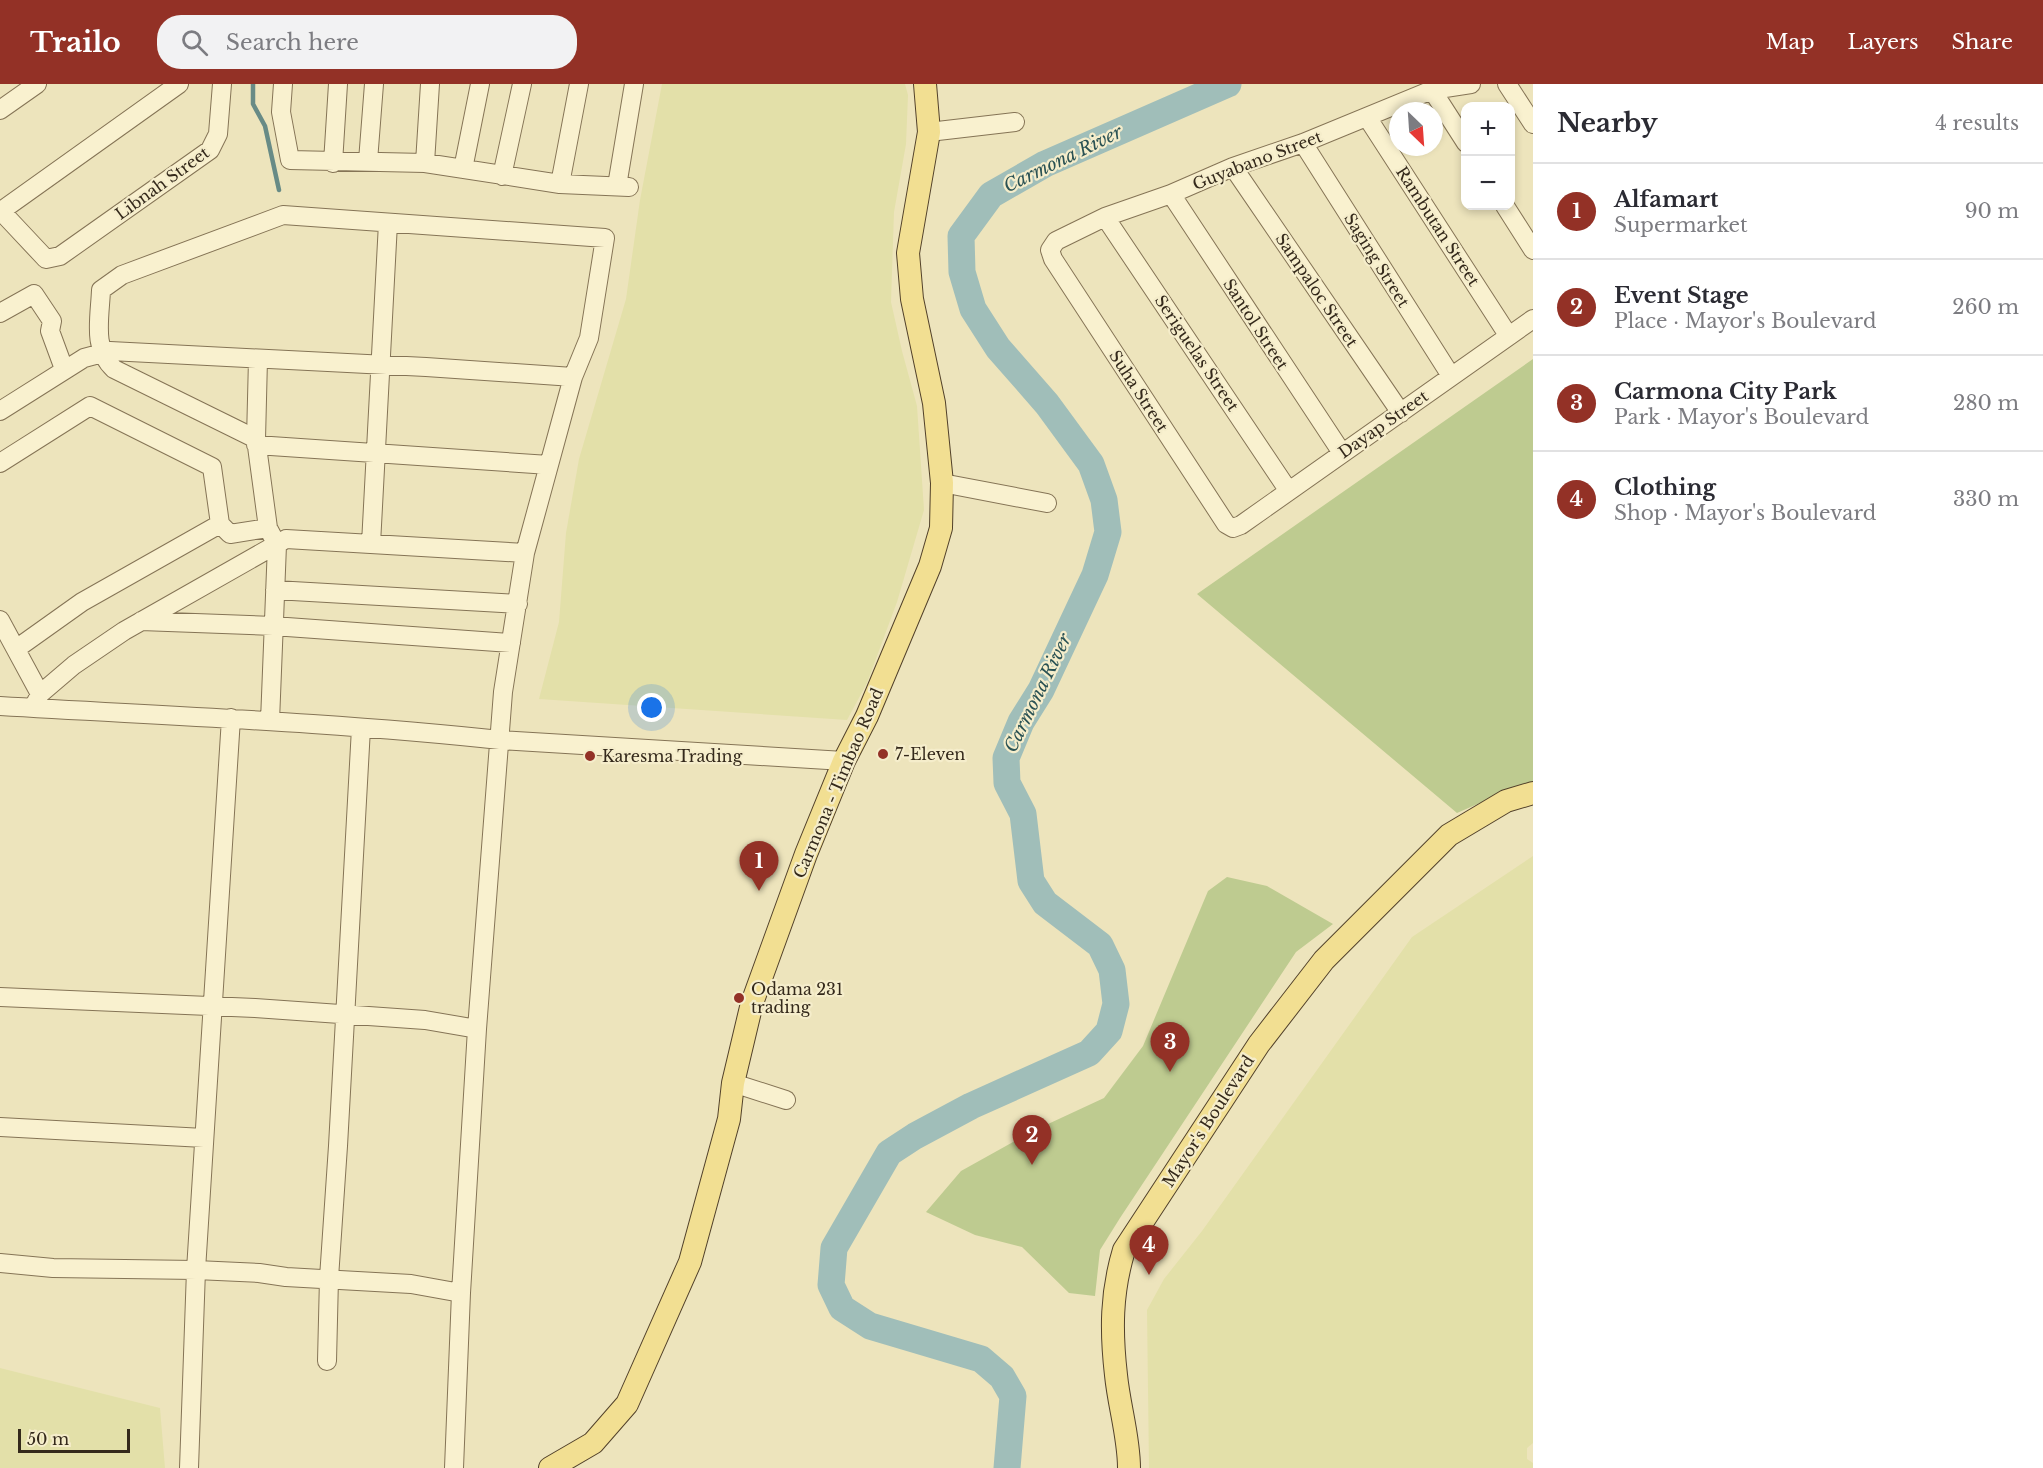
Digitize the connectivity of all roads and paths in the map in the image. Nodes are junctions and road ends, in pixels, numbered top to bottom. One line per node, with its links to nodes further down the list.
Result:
1 (37, 84): 16 (street)
2 (179, 84): 32 (street)
3 (222, 84): 32 (street, Libnah Street)
4 (283, 84): 24 (street)
5 (338, 84): 24 (street)
6 (374, 84): 23 (street)
7 (430, 84): 25 (street)
8 (480, 84): 27 (street)
9 (522, 84): 28 (street)
10 (579, 84): 29 (street)
11 (633, 84): 29 (street)
12 (1471, 84): 15 (street, Guyabano Street)
13 (1507, 84): 19 (street)
14 (931, 86): 20 (main road, Carmona - Timbao Road)
15 (1432, 90): 17 (street, Guyabano Street); 21 (street)
16 (0, 110)
17 (1367, 117): 22 (street, Guyabano Street); 39 (street, Rambutan Street)
18 (1015, 122): 20 (street)
19 (1533, 124)
20 (929, 132): 53 (main road, Carmona - Timbao Road)
21 (1461, 135)
22 (1303, 143): 26 (street, Guyabano Street); 44 (street, Saging Street)
23 (368, 161): 24 (street); 25 (street)
24 (333, 162)
25 (425, 163): 27 (street)
26 (1233, 167): 30 (street, Guyabano Street); 47 (street, Sampaloc Street)
27 (463, 170): 28 (street)
28 (502, 176): 29 (street)
29 (560, 184)
30 (1171, 194): 33 (street, Guyabano Street); 50 (street, Santol Street)
31 (1508, 210): 36 (street)
32 (2, 215)
33 (1106, 217): 35 (street, Guyabano Street); 54 (street, Seriguelas Street)
34 (388, 223): 40 (street); 42 (street); 45 (street)
35 (1050, 250): 58 (street, Suha Street)
36 (1533, 250)
37 (0, 313): 43 (street)
38 (1533, 319): 39 (street, Dayap Street)
39 (1508, 335): 44 (street, Dayap Street)
40 (103, 352): 41 (street); 43 (street); 48 (street)
41 (258, 359): 42 (street); 48 (street)
42 (381, 365): 45 (street); 49 (street)
43 (64, 369): 46 (street)
44 (1451, 376): 47 (street, Dayap Street)
45 (573, 377): 52 (street)
46 (0, 411)
47 (1401, 413): 50 (street, Dayap Street)
48 (256, 442): 49 (street); 57 (street)
49 (376, 453): 52 (street); 59 (street)
50 (1342, 453): 54 (street, Dayap Street)
51 (0, 463): 56 (street)
52 (549, 465): 61 (street)
53 (942, 483): 55 (street); 75 (main road, Carmona - Timbao Road)
54 (1288, 490): 58 (street, Dayap Street)
55 (1047, 503)
56 (220, 524): 57 (street); 68 (street)
57 (268, 528): 60 (street)
58 (1233, 528)
59 (371, 544): 60 (street); 61 (street)
60 (277, 545): 62 (street); 65 (street)
61 (525, 553): 63 (street)
62 (275, 590): 63 (street); 66 (street)
63 (518, 604): 67 (street)
64 (0, 620): 68 (street)
65 (141, 621): 66 (street); 69 (street)
66 (273, 626): 67 (street); 72 (street)
67 (511, 643): 74 (street)
68 (16, 649): 69 (street)
69 (36, 701): 70 (street); 71 (street)
70 (0, 706)
71 (231, 718): 72 (street); 78 (street)
72 (270, 721): 73 (street)
73 (361, 728): 74 (street); 79 (street)
74 (500, 740): 75 (street); 80 (street)
75 (844, 761): 81 (main road, Carmona - Timbao Road)
76 (1533, 793): 93 (main road, Mayor's Boulevard)
77 (0, 997): 78 (street)
78 (212, 1005): 79 (street); 84 (street)
79 (346, 1015): 80 (street); 87 (street)
80 (477, 1029): 88 (street)
81 (734, 1083): 82 (street); 92 (main road, Carmona - Timbao Road)
82 (786, 1100)
83 (0, 1127): 84 (street)
84 (204, 1138): 86 (street)
85 (0, 1263): 86 (street)
86 (196, 1270): 87 (street); 90 (street)
87 (329, 1278): 88 (street); 89 (street)
88 (461, 1293): 91 (street)
89 (327, 1361)
90 (189, 1468)
91 (454, 1468)
92 (550, 1468)
93 (1129, 1468)

